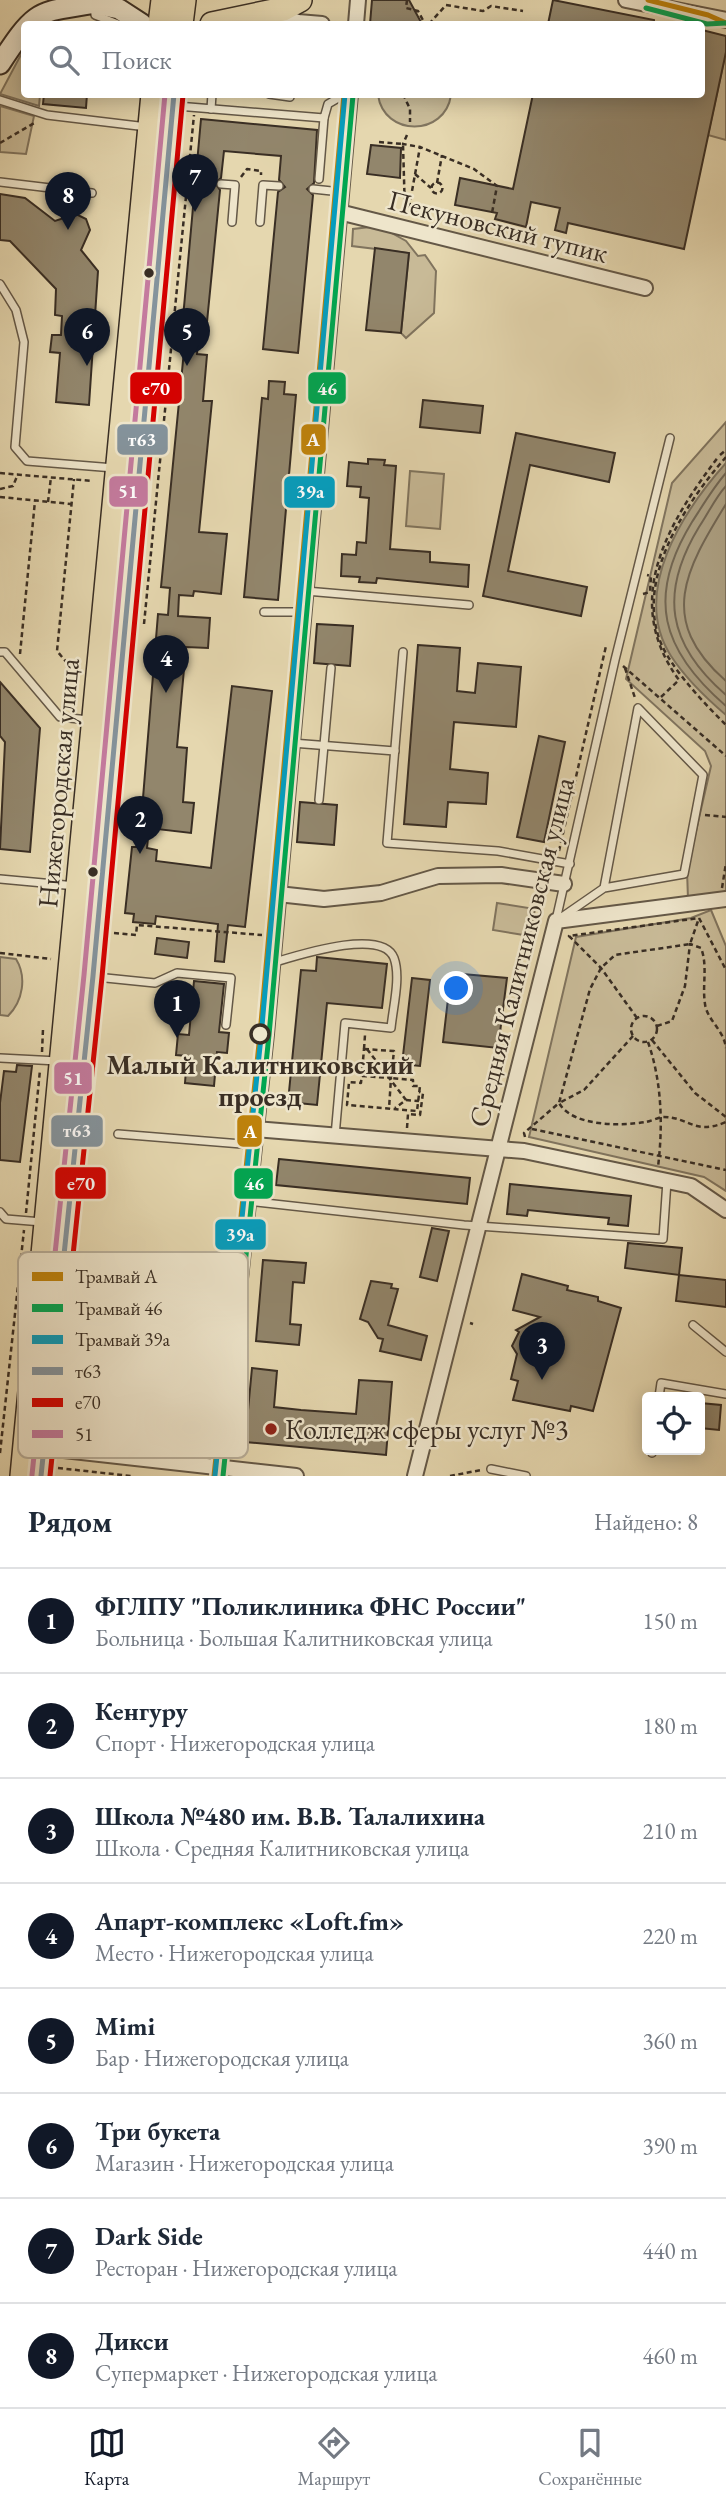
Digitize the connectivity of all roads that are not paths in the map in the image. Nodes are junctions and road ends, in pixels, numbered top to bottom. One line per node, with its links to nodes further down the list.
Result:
1 (163, 0): 12 (main road)
2 (184, 0): 13 (main road)
3 (300, 0): 7 (main road)
4 (358, 0): 16 (street)
5 (627, 0): 8 (street)
6 (103, 2): 9 (street); 10 (lane); 11 (street)
7 (266, 4): 14 (main road); 15 (street)
8 (726, 20)
9 (26, 21)
10 (110, 21)
11 (137, 21)
12 (160, 21)
13 (181, 21)
14 (220, 21)
15 (296, 21)
16 (356, 21)
17 (21, 26): 18 (street)
18 (0, 64)
19 (167, 98): 24 (lane); 26 (main road, Нижегородская улица); 62 (main road, Нижегородская улица)
20 (212, 98): 24 (lane)
21 (338, 98): 25 (lane)
22 (350, 98): 32 (street)
23 (0, 100): 26 (lane)
24 (211, 109): 25 (lane)
25 (324, 118): 27 (lane)
26 (150, 128): 40 (main road, Нижегородская улица)
27 (319, 178)
28 (0, 182): 33 (lane)
29 (221, 184): 35 (lane)
30 (279, 186): 36 (lane)
31 (313, 189): 32 (lane)
32 (341, 191): 34 (street)
33 (92, 193)
34 (339, 212): 38 (street, Пекуновский тупик); 41 (street)
35 (232, 222)
36 (260, 222)
37 (0, 284): 40 (lane)
38 (645, 288)
39 (670, 438): 53 (lane, Средняя Калитниковская улица)
40 (118, 468): 48 (main road, Нижегородская улица)
41 (305, 591): 42 (lane); 44 (street)
42 (469, 605)
43 (264, 612): 44 (lane)
44 (303, 612): 49 (street)
45 (0, 652): 48 (lane)
46 (403, 652): 51 (lane)
47 (331, 668): 50 (lane)
48 (94, 720): 56 (main road, Нижегородская улица)
49 (292, 743): 50 (lane); 58 (street)
50 (323, 746): 51 (lane); 52 (lane)
51 (395, 751): 53 (lane)
52 (319, 800)
53 (570, 864): 55 (lane, Средняя Калитниковская улица)
54 (0, 879): 56 (lane)
55 (564, 884): 58 (street); 60 (lane, Средняя Калитниковская улица)
56 (79, 886): 65 (main road, Нижегородская улица)
57 (604, 888): 57 (lane); 60 (lane)
58 (278, 894): 61 (street)
59 (724, 896): 60 (street)
60 (556, 921): 70 (street, Средняя Калитниковская улица)
61 (272, 963): 66 (street); 68 (lane)
62 (93, 976): 63 (lane); 78 (main road, Нижегородская улица)
63 (226, 1025)
64 (0, 1058): 65 (lane)
65 (52, 1060): 75 (main road, Нижегородская улица)
66 (256, 1129): 68 (street); 69 (street)
67 (118, 1133): 69 (lane)
68 (335, 1136): 70 (street)
69 (254, 1145): 72 (street)
70 (498, 1148): 71 (street); 76 (street, Средняя Калитниковская улица)
71 (660, 1178): 73 (street); 76 (lane)
72 (248, 1201): 76 (lane); 79 (street)
73 (726, 1210)
74 (0, 1212): 75 (lane)
75 (36, 1222): 77 (main road, Нижегородская улица)
76 (479, 1224): 90 (street, Средняя Калитниковская улица)
77 (36, 1252)
78 (59, 1252)
79 (243, 1252)
80 (694, 1325): 81 (lane)
81 (726, 1352)
82 (660, 1392): 83 (lane)
83 (726, 1394)
84 (30, 1458): 88 (main road, Нижегородская улица)
85 (120, 1458): 87 (street)
86 (491, 1469): 91 (lane)
87 (220, 1471): 89 (street)
88 (22, 1476)
89 (296, 1476)
90 (415, 1476)
91 (526, 1476)

